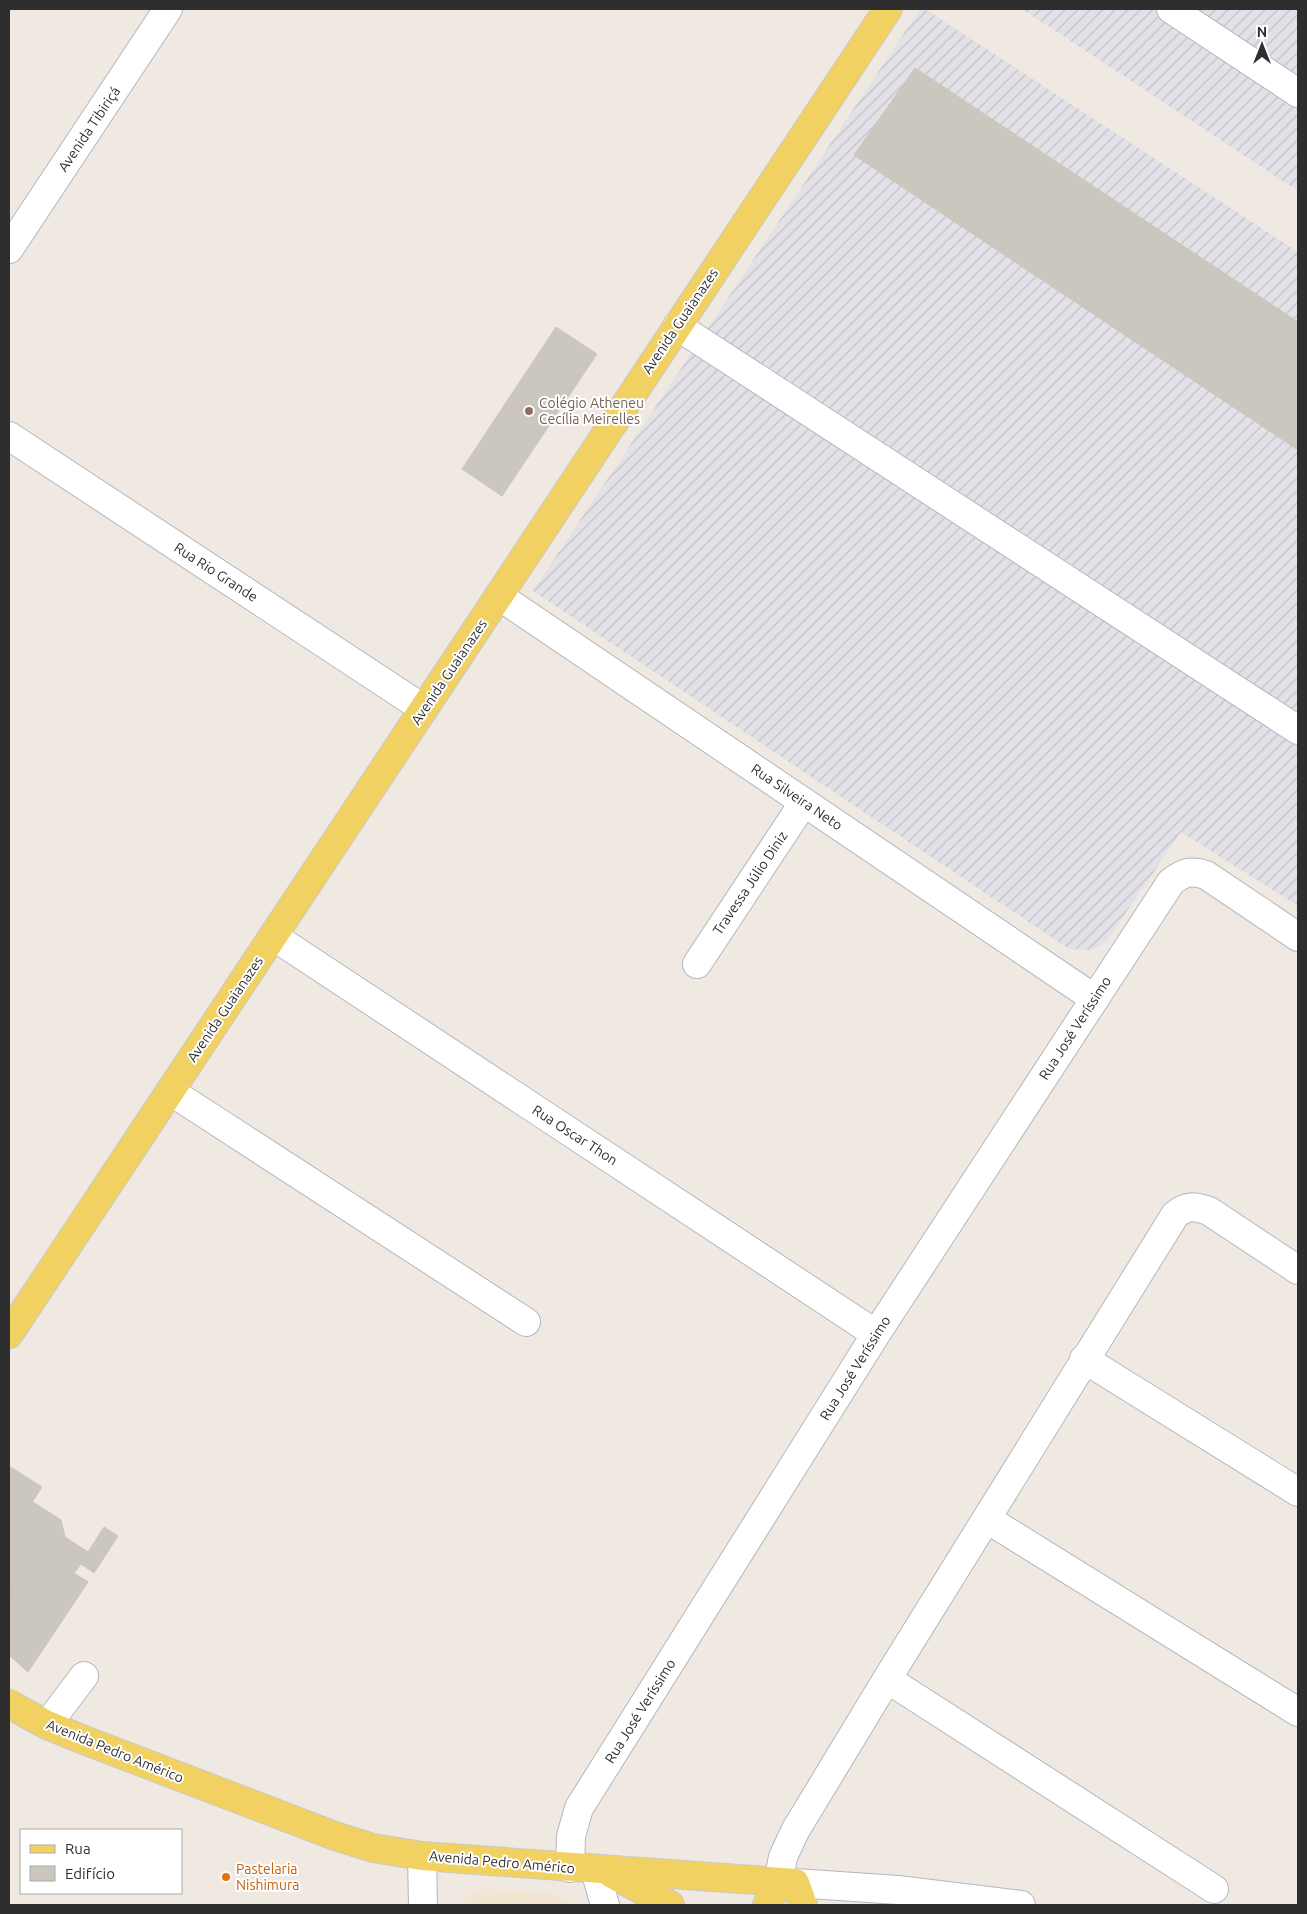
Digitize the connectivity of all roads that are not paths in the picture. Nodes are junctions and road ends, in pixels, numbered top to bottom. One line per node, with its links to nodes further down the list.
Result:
1 (168, 9): 5 (street, Avenida Tibiriçá)
2 (888, 9): 6 (main road, Avenida Guaianazes)
3 (1171, 9): 4 (street)
4 (1298, 93)
5 (9, 249)
6 (677, 326): 8 (main road, Avenida Guaianazes); 10 (street)
7 (9, 436): 9 (street, Rua Rio Grande)
8 (499, 596): 9 (main road, Avenida Guaianazes); 11 (street, Rua Silveira Neto)
9 (424, 708): 12 (main road, Avenida Guaianazes)
10 (1298, 730)
11 (804, 802): 14 (street, Travessa Júlio Diniz); 15 (street, Rua Silveira Neto)
12 (273, 936): 16 (main road, Avenida Guaianazes); 20 (street, Rua Oscar Thon)
13 (1298, 937): 15 (street, Rua José Veríssimo)
14 (697, 964)
15 (1095, 998): 20 (street, Rua José Veríssimo)
16 (170, 1091): 18 (street); 19 (main road, Avenida Guaianazes)
17 (1298, 1270): 21 (street)
18 (526, 1322)
19 (9, 1334)
20 (876, 1334): 30 (street, Rua José Veríssimo)
21 (1084, 1359): 22 (street); 23 (street)
22 (1298, 1492)
23 (987, 1519): 25 (street); 27 (street)
24 (84, 1676): 28 (street)
25 (887, 1679): 31 (street); 32 (street)
26 (9, 1704): 28 (main road, Avenida Pedro Américo)
27 (1298, 1712)
28 (47, 1725): 29 (main road, Avenida Pedro Américo)
29 (422, 1856): 30 (main road, Avenida Pedro Américo); 33 (street)
30 (589, 1869): 32 (main road, Avenida Pedro Américo); 34 (street, Rua José Veríssimo); 35 (main road)
31 (1214, 1889)
32 (786, 1894): 36 (street, Avenida Pedro Américo)
33 (423, 1905)
34 (605, 1905)
35 (670, 1905)
36 (1021, 1905)

